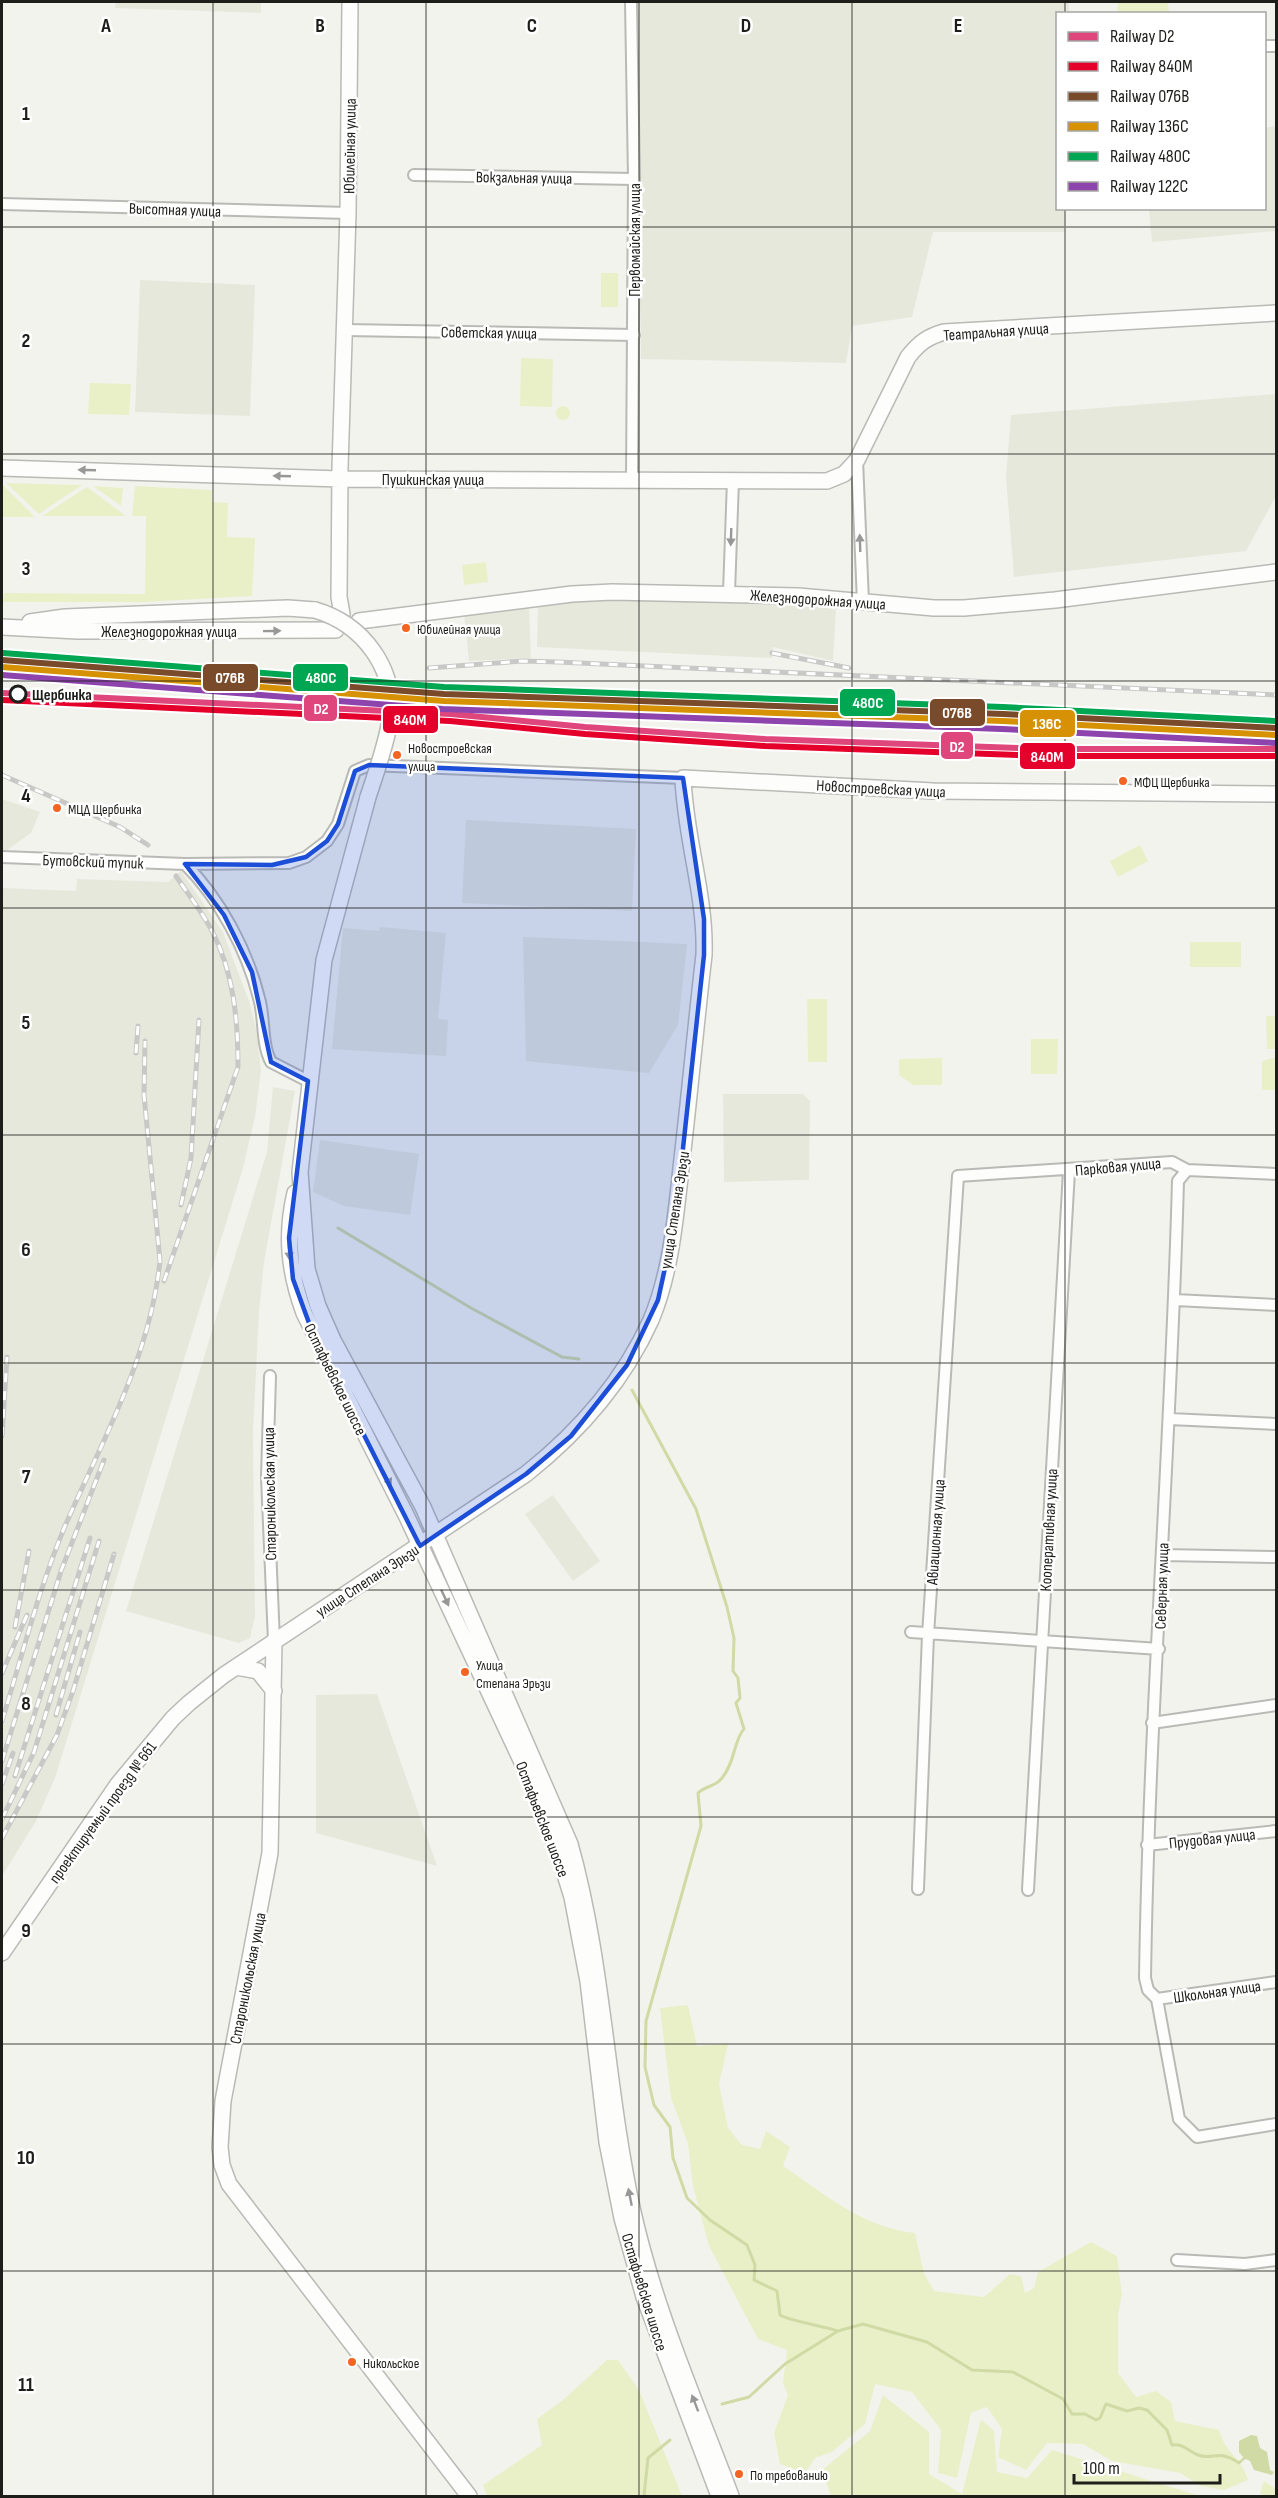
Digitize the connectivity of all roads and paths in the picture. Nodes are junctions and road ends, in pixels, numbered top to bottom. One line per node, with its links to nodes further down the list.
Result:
1 (350, 2): 6 (main road, Юбилейная улица)
2 (631, 2): 4 (street, Первомайская улица)
3 (414, 176): 4 (street, Вокзальная улица)
4 (634, 179): 9 (street, Первомайская улица)
5 (2, 204): 6 (street, Высотная улица)
6 (348, 213): 8 (main road, Юбилейная улица)
7 (1276, 313): 10 (main road, Театральная улица)
8 (345, 330): 9 (street, Советская улица); 12 (main road, Юбилейная улица)
9 (634, 335): 13 (street, Первомайская улица)
10 (857, 460): 14 (main road, Пушкинская улица); 17 (street, Театральная улица, one-way to 10)
11 (2, 468): 12 (main road, Пушкинская улица, one-way to 11)
12 (340, 479): 13 (main road, Пушкинская улица); 18 (main road, Юбилейная улица)
13 (632, 479): 14 (main road, Пушкинская улица)
14 (734, 480): 16 (street, one-way to 16)
15 (1276, 572): 17 (main road, Железнодорожная улица)
16 (729, 593): 17 (main road, Железнодорожная улица); 19 (main road, Железнодорожная улица)
17 (863, 602)
18 (342, 614): 19 (main road, Железнодорожная улица); 21 (main road)
19 (359, 621): 21 (main road, Железнодорожная улица)
20 (2, 627): 21 (main road, Железнодорожная улица, one-way to 21); 26 (main road, Остафьевское шоссе, bridge)
21 (336, 630)
22 (683, 778): 23 (main road, Новостроевская улица); 25 (street, Новостроевская улица); 37 (main road, улица Степана Эрьзи)
23 (1276, 794)
24 (2, 857): 25 (street, Бутовский тупик)
25 (186, 864): 26 (street)
26 (308, 1081): 29 (main road, Остафьевское шоссе)
27 (1187, 1170): 28 (street, Парковая улица); 30 (street, Парковая улица); 32 (street, Северная улица)
28 (1069, 1171): 31 (street, Парковая улица); 44 (street, Кооперативная улица)
29 (300, 1172): 37 (main road, Остафьевское шоссе); 38 (main road, Остафьевское шоссе, one-way to 38)
30 (1276, 1174)
31 (958, 1176): 42 (street, Авиационная улица)
32 (1175, 1300): 33 (street); 35 (street, Северная улица)
33 (1276, 1305)
34 (270, 1376): 43 (street, Староникольская улица)
35 (1170, 1419): 36 (street); 39 (street, Северная улица)
36 (1276, 1424)
37 (435, 1535): 38 (main road, улица Степана Эрьзи); 62 (main road, Остафьевское шоссе, one-way to 37)
38 (420, 1545): 43 (main road, улица Степана Эрьзи); 61 (main road, Остафьевское шоссе, one-way to 61)
39 (1162, 1555): 40 (street); 45 (street, Северная улица)
40 (1276, 1557)
41 (912, 1632): 42 (street)
42 (928, 1635): 44 (street); 52 (street, Авиационная улица)
43 (274, 1641): 46 (main road, проектируемый проезд № 661); 47 (main road, Староникольская улица)
44 (1042, 1641): 45 (street); 53 (street, Кооперативная улица)
45 (1159, 1649): 49 (street, Северная улица)
46 (236, 1667): 47 (main road); 54 (main road, проектируемый проезд № 661)
47 (274, 1691): 60 (main road, Староникольская улица)
48 (1276, 1705): 49 (street)
49 (1152, 1723): 51 (street, Северная улица)
50 (1276, 1831): 51 (street, Прудовая улица)
51 (1147, 1845): 56 (street, Северная улица)
52 (918, 1889)
53 (1028, 1890)
54 (2, 1953)
55 (1276, 1982): 56 (street, Школьная улица)
56 (1157, 1999): 57 (street, Северная улица)
57 (1276, 2124)
58 (1276, 2259): 59 (street)
59 (1178, 2260)
60 (469, 2496)
61 (719, 2496)
62 (731, 2496)

